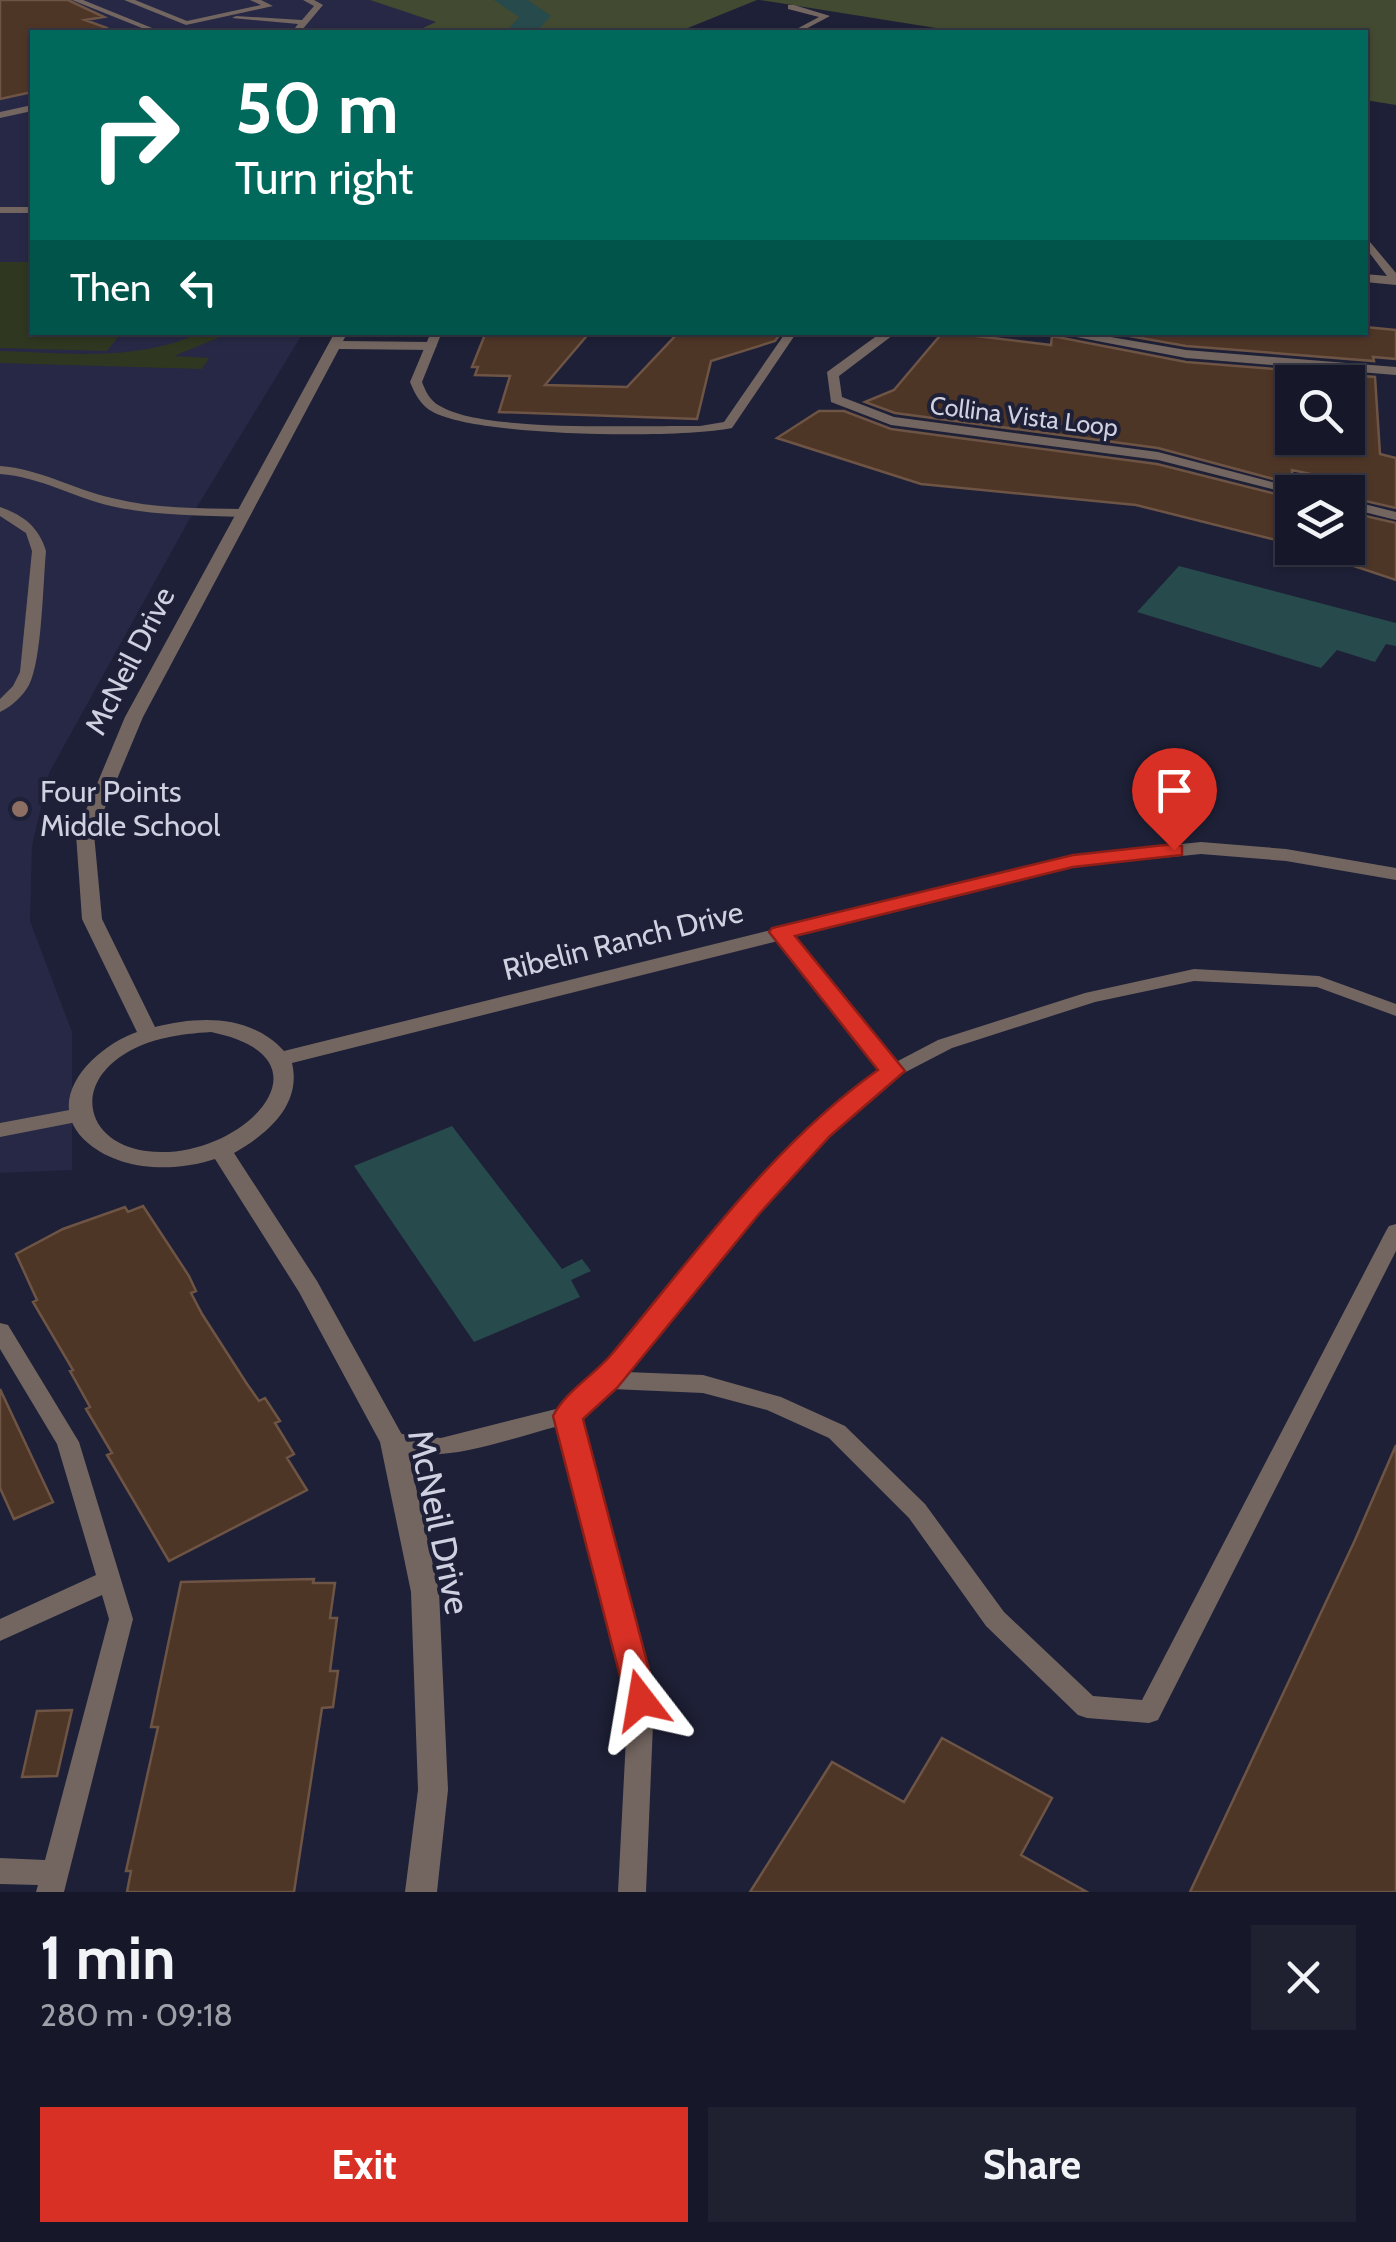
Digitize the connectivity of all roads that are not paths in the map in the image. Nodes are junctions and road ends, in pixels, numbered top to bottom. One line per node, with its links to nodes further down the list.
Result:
1 (76, 0): 8 (lane)
2 (128, 0): 6 (lane)
3 (254, 0): 6 (lane)
4 (306, 0): 7 (lane)
5 (791, 7): 10 (lane)
6 (226, 14): 7 (lane)
7 (304, 22): 9 (lane)
8 (153, 30)
9 (296, 30)
10 (799, 30)
11 (30, 108): 12 (lane)
12 (0, 115)
13 (0, 210): 14 (lane)
14 (30, 210)
15 (1368, 243): 17 (street)
16 (1368, 278): 17 (street)
17 (1396, 281)
18 (790, 335): 22 (lane)
19 (886, 335): 25 (street, Collina Vista Loop)
20 (1074, 335): 23 (street)
21 (339, 339): 22 (street); 28 (street, McNeil Drive)
22 (434, 340)
23 (1396, 370)
24 (0, 470): 28 (lane)
25 (1275, 485)
26 (1365, 508): 29 (street)
27 (0, 511): 30 (lane)
28 (244, 513): 34 (street, McNeil Drive)
29 (1396, 516)
30 (0, 706)
31 (1396, 874): 32 (street, Ribelin Ranch Drive)
32 (780, 932): 35 (street, Ribelin Ranch Drive); 36 (lane)
33 (1396, 1010): 36 (lane)
34 (148, 1034): 35 (street); 37 (street)
35 (280, 1058): 39 (street)
36 (892, 1071): 42 (lane)
37 (80, 1114): 38 (lane); 39 (street)
38 (0, 1130)
39 (220, 1150): 44 (street, McNeil Drive)
40 (1396, 1231): 42 (lane)
41 (0, 1331): 45 (lane)
42 (607, 1380): 43 (lane)
43 (568, 1416): 44 (lane); 50 (lane)
44 (393, 1442): 49 (street, McNeil Drive)
45 (110, 1580): 46 (lane); 48 (lane)
46 (0, 1630)
47 (0, 1871): 48 (lane)
48 (52, 1882)
49 (421, 1892)
50 (632, 1892)

